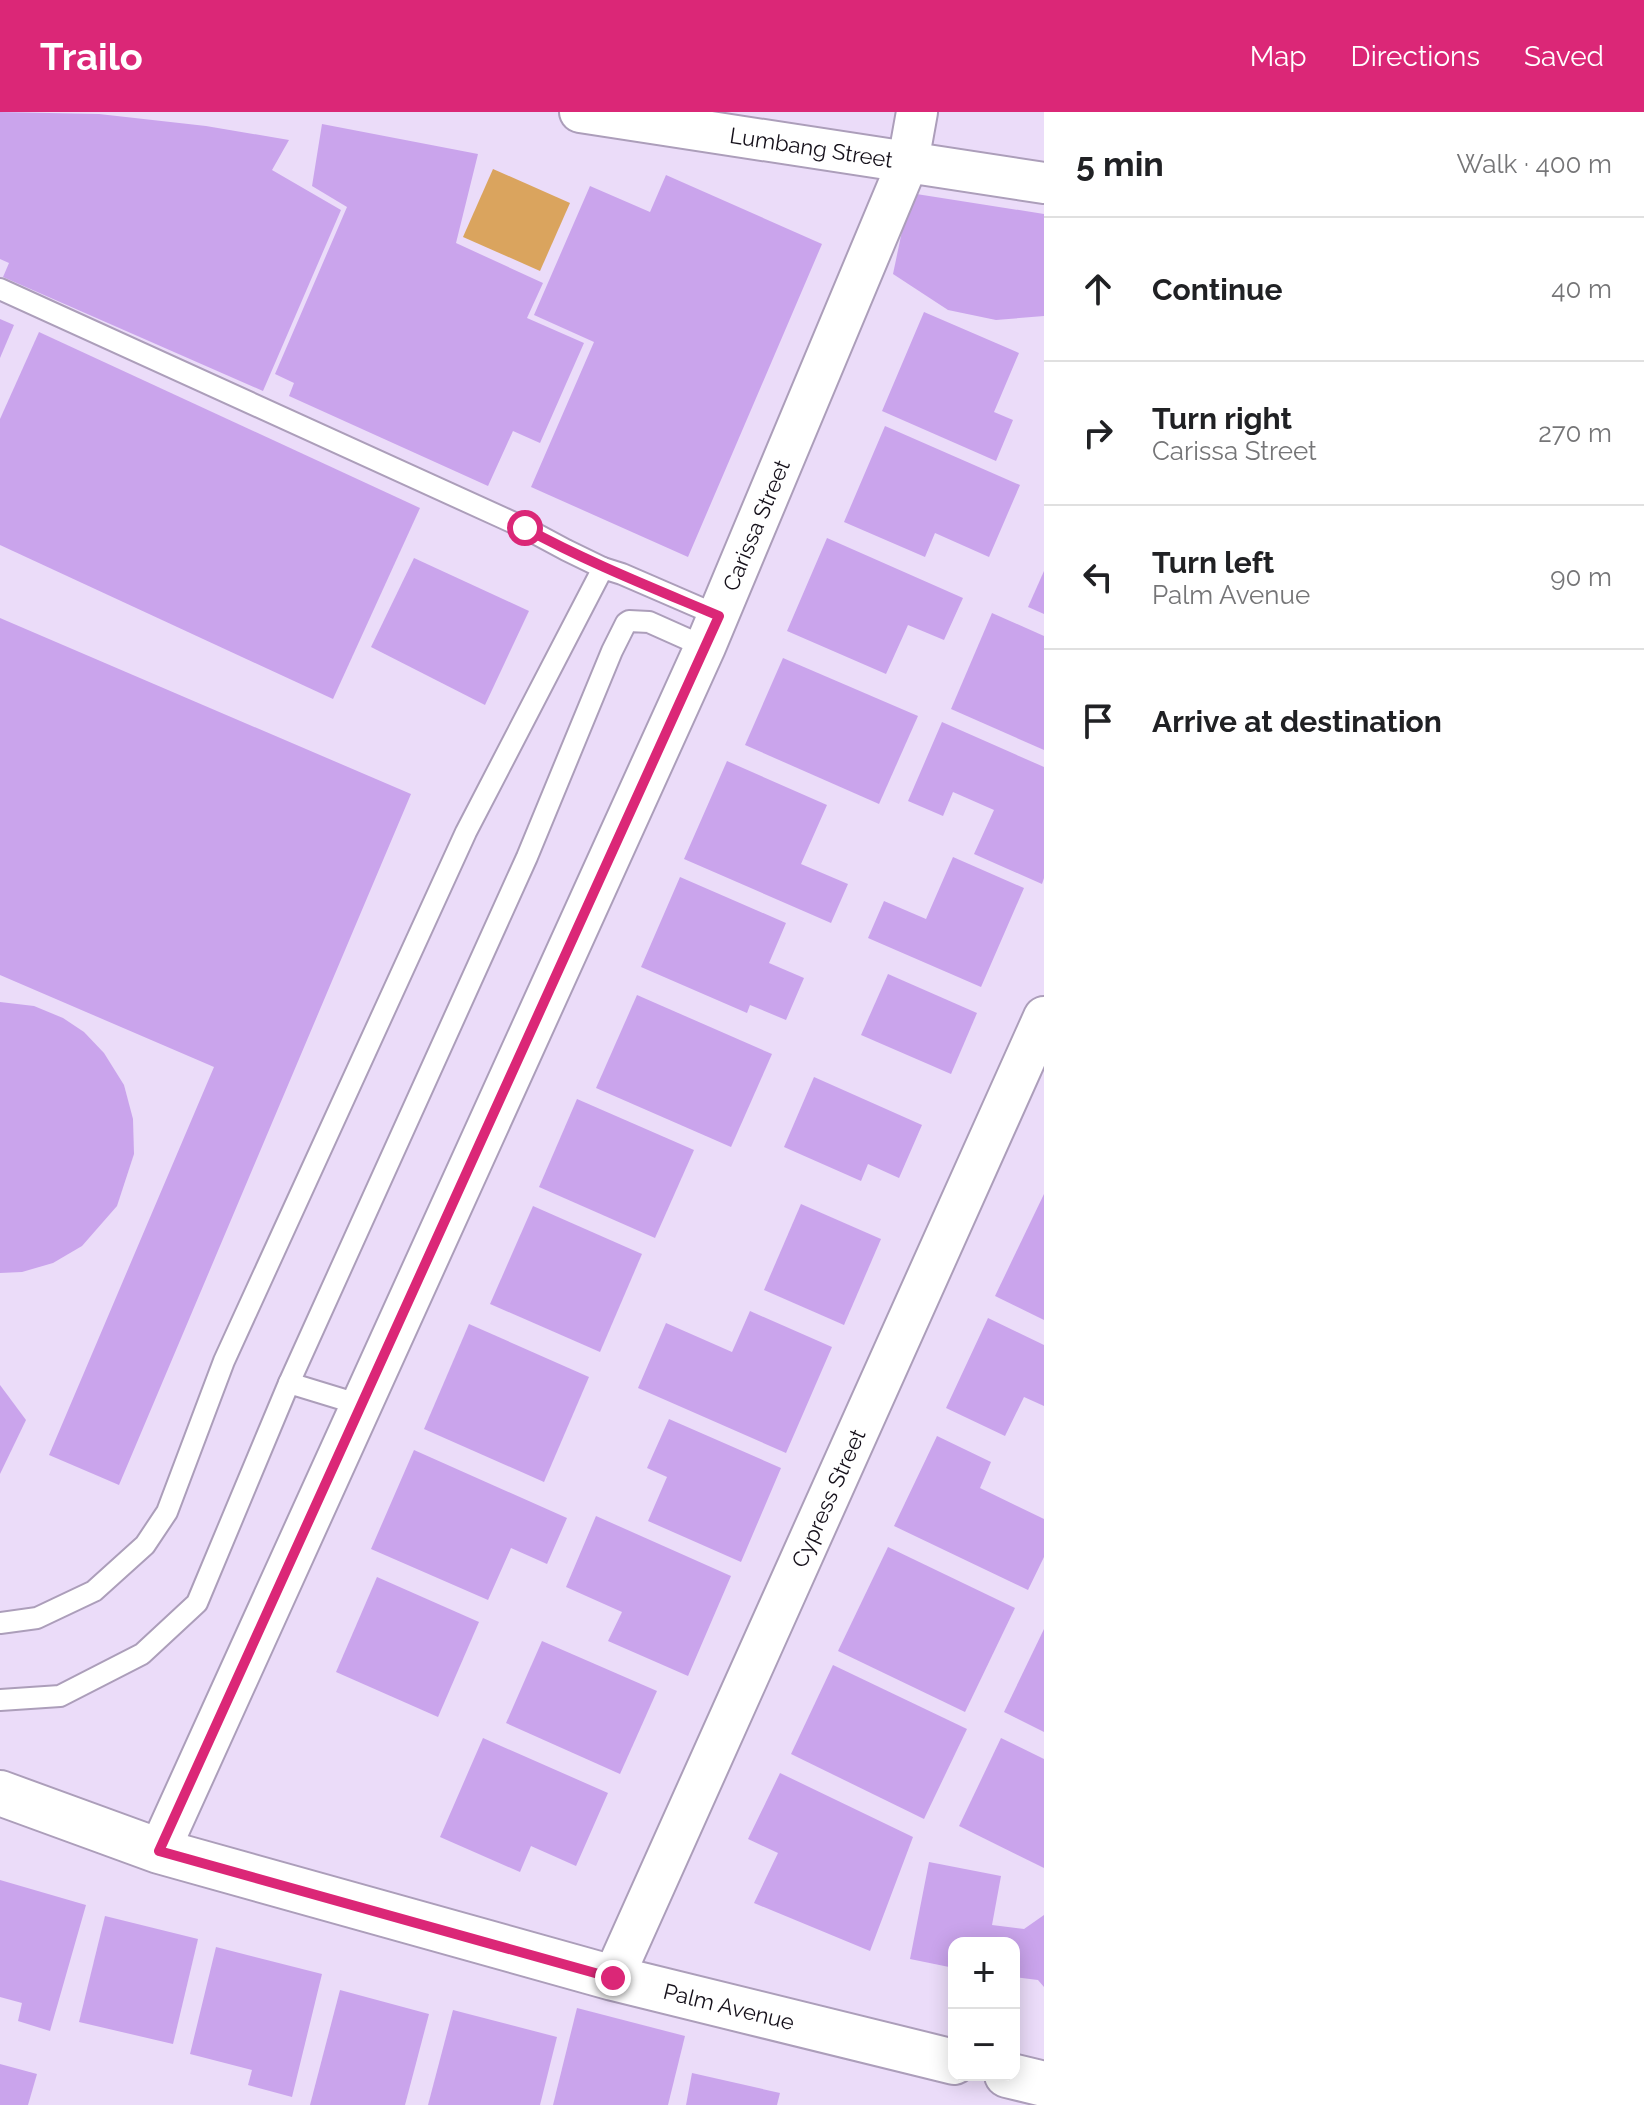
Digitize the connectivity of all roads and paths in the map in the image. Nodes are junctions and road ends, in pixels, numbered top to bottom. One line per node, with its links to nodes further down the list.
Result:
1 (580, 112): 3 (street, Lumbang Street)
2 (917, 112): 3 (street, Carissa Street)
3 (908, 162): 4 (street, Lumbang Street); 7 (street, Carissa Street)
4 (1044, 183)
5 (0, 289): 6 (lane)
6 (603, 568): 7 (lane); 11 (lane)
7 (712, 632): 9 (lane); 10 (street, Carissa Street)
8 (1044, 1017): 15 (street, Cypress Street)
9 (289, 1383): 10 (lane); 12 (lane)
10 (361, 1405): 14 (street, Carissa Street)
11 (0, 1623)
12 (0, 1700)
13 (0, 1793): 14 (street, Palm Avenue)
14 (159, 1851): 15 (street, Palm Avenue)
15 (613, 1978): 16 (street, Palm Avenue)
16 (948, 2061)
17 (1020, 2078): 18 (street)
18 (1044, 2084)

